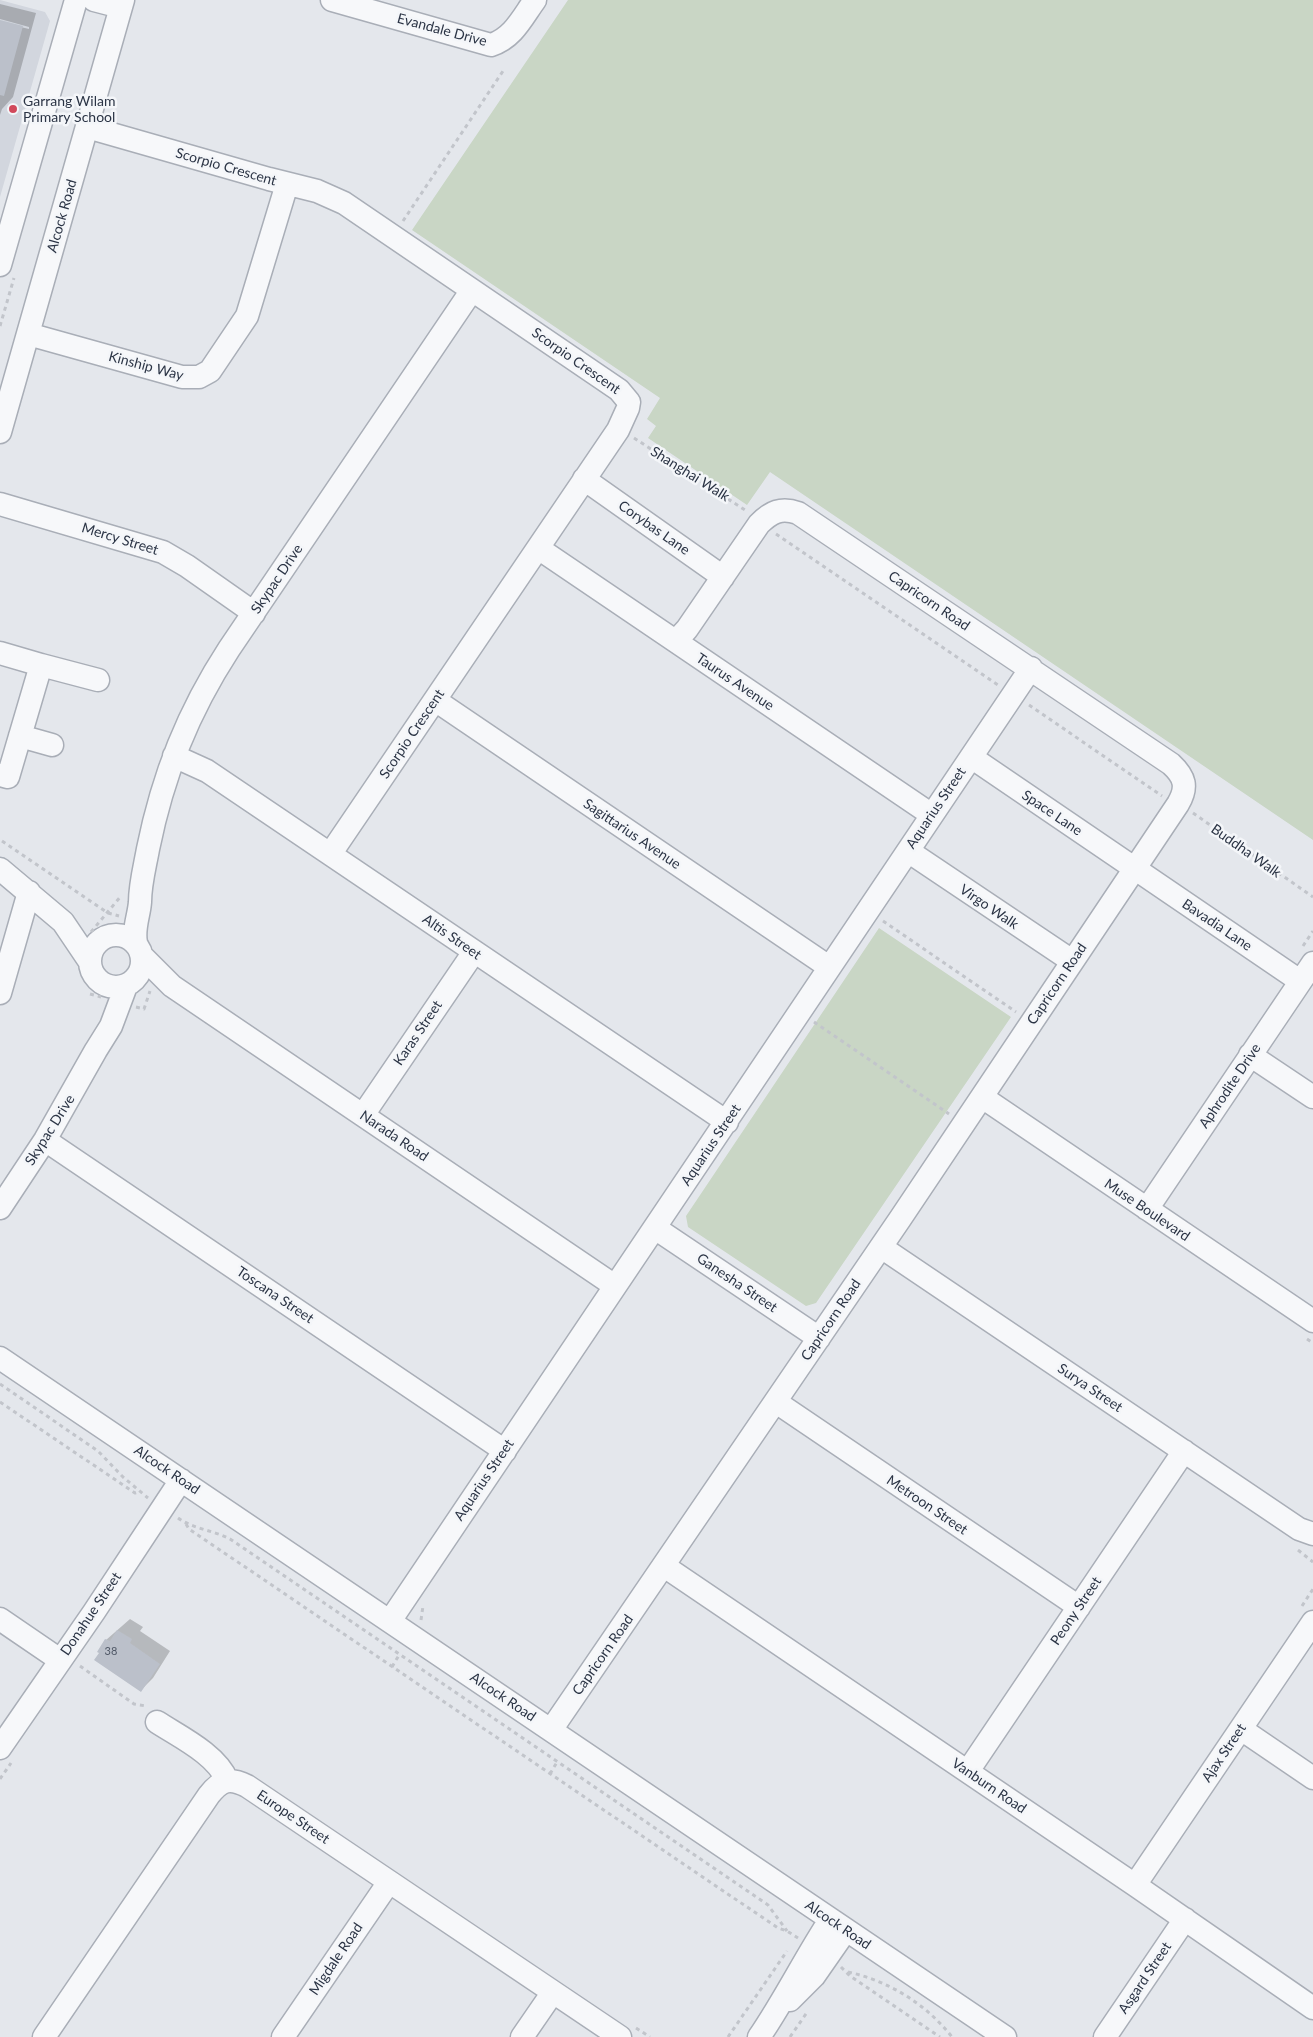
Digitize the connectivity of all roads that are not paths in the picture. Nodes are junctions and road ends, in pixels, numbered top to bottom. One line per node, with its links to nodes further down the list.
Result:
1 (76, 0): 8 (street)
2 (94, 0): 5 (street)
3 (332, 0): 4 (street, Evandale Drive)
4 (535, 0)
5 (122, 4): 6 (street, Alcock Road)
6 (87, 127): 7 (street, Scorpio Crescent); 10 (street, Alcock Road)
7 (287, 184): 9 (street, Scorpio Crescent); 10 (street, Kinship Way)
8 (0, 265)
9 (472, 290): 12 (street, Scorpio Crescent); 16 (street, Skypac Drive)
10 (28, 334): 11 (street, Alcock Road)
11 (0, 432)
12 (584, 479): 14 (street, Scorpio Crescent); 15 (street, Corybas Lane)
13 (0, 504): 16 (street, Mercy Street)
14 (538, 548): 17 (street, Taurus Avenue); 22 (street, Scorpio Crescent)
15 (723, 576): 17 (street, Capricorn Road); 20 (street, Capricorn Road)
16 (254, 613): 25 (street, Skypac Drive)
17 (676, 641): 28 (street, Taurus Avenue)
18 (0, 653): 19 (street)
19 (41, 665): 21 (street); 23 (street)
20 (1031, 668): 26 (street, Aquarius Street); 32 (street, Capricorn Road)
21 (98, 680)
22 (435, 700): 30 (street, Scorpio Crescent); 41 (street, Sagittarius Avenue)
23 (20, 736): 24 (street); 27 (street)
24 (52, 745)
25 (174, 756): 30 (street, Altis Street); 34 (street, Skypac Drive)
26 (971, 757): 28 (street, Aquarius Street); 32 (street, Space Lane)
27 (0, 775)
28 (932, 815): 29 (street, Aquarius Street)
29 (908, 851): 39 (street, Virgo Walk); 41 (street, Aquarius Street)
30 (331, 853): 38 (street, Altis Street)
31 (0, 869): 33 (street)
32 (1134, 869): 39 (street, Capricorn Road); 42 (street, Bavadia Lane)
33 (29, 892): 35 (street); 46 (street)
34 (139, 896): 36 (street, Skypac Drive); 37 (street, Skypac Drive)
35 (63, 922): 36 (street); 40 (street)
36 (107, 937): 37 (street); 40 (street)
37 (139, 950): 44 (street); 45 (street, Narada Road)
38 (474, 952): 51 (street, Karas Street); 52 (street, Altis Street)
39 (1072, 961): 50 (street, Capricorn Road)
40 (90, 962): 43 (street)
41 (829, 967): 52 (street, Aquarius Street)
42 (1307, 972): 48 (street, Aphrodite Drive)
43 (101, 983): 44 (street); 47 (street, Skypac Drive)
44 (128, 984): 45 (street, Narada Road); 47 (street, Skypac Drive)
45 (172, 986): 51 (street, Narada Road)
46 (0, 993)
47 (96, 1050): 53 (street, Skypac Drive)
48 (1250, 1055): 49 (street); 55 (street, Aphrodite Drive)
49 (1313, 1097)
50 (982, 1098): 55 (street, Muse Boulevard); 57 (street, Capricorn Road)
51 (363, 1115): 58 (street, Narada Road)
52 (726, 1122): 56 (street, Aquarius Street)
53 (45, 1140): 54 (street, Skypac Drive); 63 (street, Toscana Street)
54 (0, 1208)
55 (1147, 1209): 59 (street, Muse Boulevard)
56 (655, 1228): 58 (street, Aquarius Street); 60 (street, Ganesha Street)
57 (881, 1247): 60 (street, Capricorn Road); 64 (street, Surya Street)
58 (615, 1286): 63 (street, Aquarius Street)
59 (1309, 1330)
60 (819, 1338): 62 (street, Capricorn Road)
61 (0, 1358): 65 (street, Alcock Road)
62 (776, 1402): 67 (street, Capricorn Road); 68 (street, Metroon Street)
63 (504, 1451): 70 (street, Aquarius Street)
64 (1184, 1451): 66 (street, Surya Street); 68 (street, Peony Street)
65 (181, 1480): 70 (street, Alcock Road); 72 (street, Donahue Street)
66 (1308, 1536)
67 (664, 1566): 75 (street, Capricorn Road); 77 (street, Vanburn Road)
68 (1078, 1607): 77 (street, Peony Street)
69 (0, 1619): 72 (street)
70 (390, 1621): 75 (street, Alcock Road)
71 (1313, 1622): 74 (street, Ajax Street)
72 (69, 1662): 76 (street, Donahue Street)
73 (156, 1714): 79 (street)
74 (1240, 1729): 78 (street); 81 (street, Ajax Street)
75 (552, 1730): 83 (street, Alcock Road)
76 (0, 1748)
77 (968, 1771): 81 (street, Vanburn Road)
78 (1313, 1778)
79 (227, 1780): 80 (street, Europe Street); 87 (street)
80 (389, 1882): 84 (street, Europe Street); 88 (street, Migdale Road)
81 (1136, 1885): 82 (street, Vanburn Road)
82 (1185, 1919): 85 (street, Vanburn Road); 92 (street, Asgard Street)
83 (838, 1925): 90 (street); 91 (street, Alcock Road)
84 (553, 1992): 86 (street, Europe Street); 89 (street)
85 (1313, 2008)
86 (627, 2031)
87 (44, 2037)
88 (283, 2037)
89 (522, 2037)
90 (759, 2037)
91 (1003, 2037)
92 (1105, 2037)

